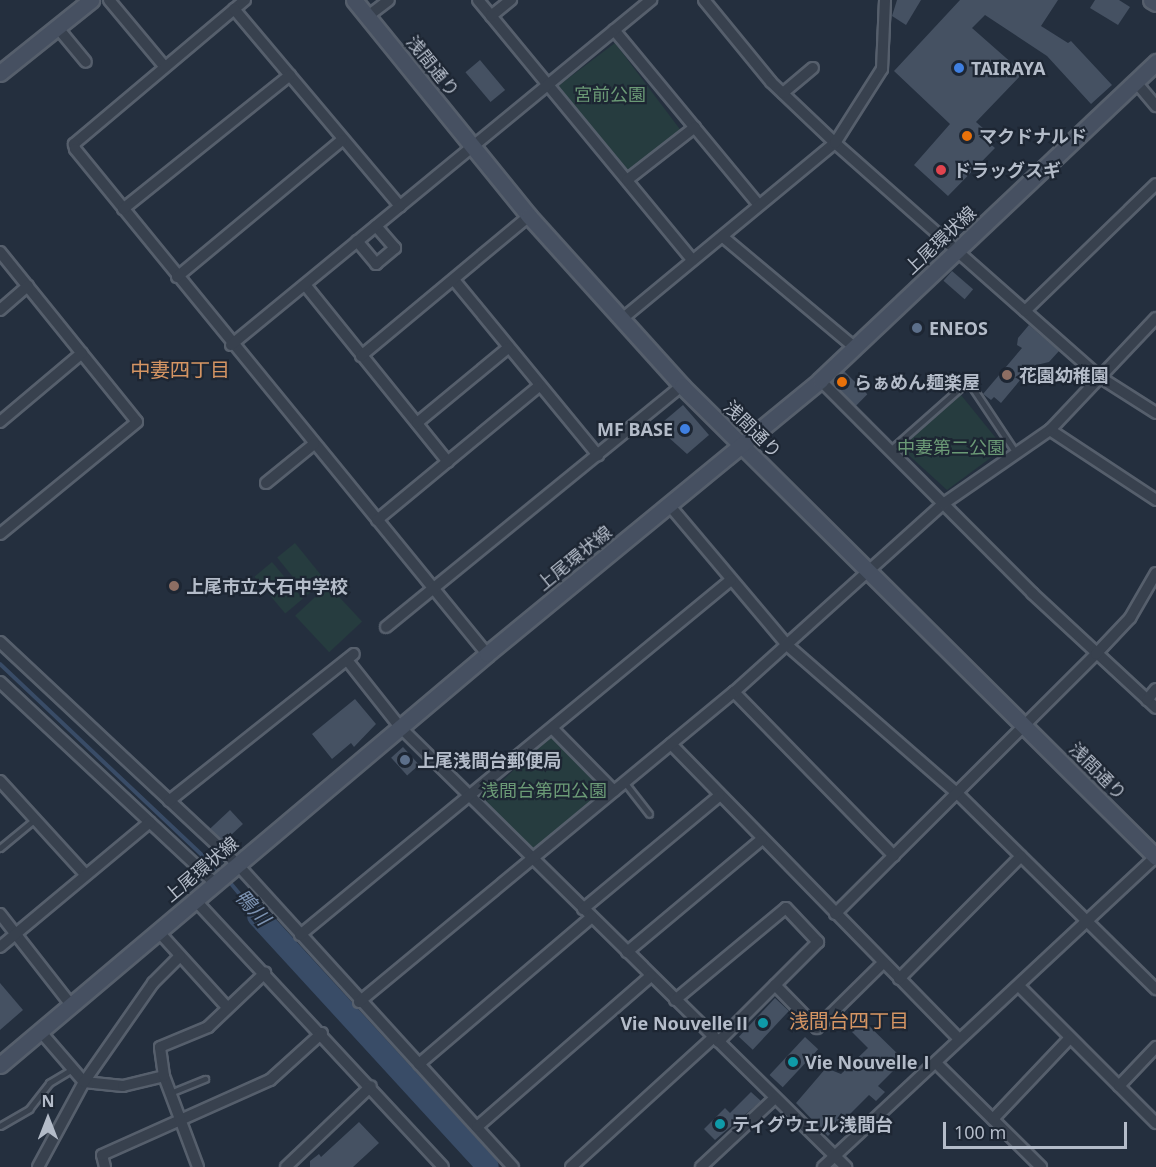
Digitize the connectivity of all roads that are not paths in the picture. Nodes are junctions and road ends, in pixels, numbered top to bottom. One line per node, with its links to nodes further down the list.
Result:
1 (91, 0): 16 (main road)
2 (109, 0): 20 (street)
3 (245, 0): 13 (street)
4 (354, 0): 14 (main road, 浅間通り)
5 (389, 0): 14 (street)
6 (478, 0): 15 (street)
7 (511, 0): 15 (street)
8 (651, 0): 17 (street)
9 (704, 0): 26 (street)
10 (885, 0): 30 (street)
11 (1151, 0): 12 (main road)
12 (1156, 3)
13 (234, 9): 20 (street); 23 (street)
14 (368, 16): 31 (main road, 浅間通り)
15 (492, 16): 25 (street)
16 (57, 27): 18 (street); 21 (main road)
17 (615, 30): 25 (street); 28 (street)
18 (86, 62)
19 (1156, 62): 24 (main road, 上尾環状線)
20 (164, 66): 36 (street)
21 (2, 67)
22 (813, 68): 26 (street)
23 (290, 75): 29 (street); 36 (street)
24 (1135, 81): 27 (street); 41 (main road, 上尾環状線)
25 (548, 85): 31 (street); 32 (street)
26 (783, 93): 30 (street)
27 (1156, 106)
28 (695, 127): 32 (street); 34 (street)
29 (342, 140): 35 (street); 44 (street)
30 (835, 143): 34 (street); 41 (street)
31 (473, 146): 35 (street); 37 (main road, 浅間通り)
32 (627, 180): 43 (street)
33 (1156, 184): 49 (street)
34 (759, 205): 39 (street)
35 (400, 206): 38 (street)
36 (123, 209): 44 (street)
37 (529, 216): 45 (street); 51 (main road, 浅間通り)
38 (376, 226): 40 (street); 40 (street)
39 (723, 237): 43 (street); 53 (street)
40 (357, 242): 47 (street)
41 (958, 249): 49 (street); 53 (main road, 上尾環状線)
42 (0, 252): 46 (street)
43 (692, 260): 51 (street)
44 (177, 277): 52 (street)
45 (454, 280): 54 (street); 56 (street)
46 (28, 286): 48 (street); 55 (street)
47 (306, 286): 52 (street); 56 (street)
48 (0, 310)
49 (1025, 311): 57 (street)
50 (1156, 318): 57 (street)
51 (622, 319): 59 (main road, 浅間通り)
52 (231, 345): 65 (street)
53 (854, 347): 58 (main road, 上尾環状線)
54 (508, 348): 60 (street); 63 (street)
55 (82, 353): 62 (street); 76 (street)
56 (362, 356): 63 (street)
57 (1098, 376): 61 (street); 64 (street)
58 (820, 380): 66 (main road, 上尾環状線); 67 (street)
59 (682, 386): 66 (main road, 浅間通り); 69 (street)
60 (538, 387): 69 (street); 70 (street)
61 (1156, 413)
62 (0, 422)
63 (417, 423): 70 (street)
64 (1050, 430): 68 (street); 72 (street)
65 (314, 444): 71 (street); 75 (street)
66 (742, 446): 74 (main road, 上尾環状線); 77 (main road, 浅間通り)
67 (890, 450): 68 (lane); 73 (street)
68 (1017, 453): 73 (street)
69 (598, 455): 80 (street)
70 (448, 462): 75 (street)
71 (266, 483)
72 (1156, 500)
73 (943, 504): 77 (street); 85 (street)
74 (670, 506): 79 (street); 84 (main road, 上尾環状線)
75 (378, 520): 80 (street)
76 (0, 534)
77 (871, 570): 83 (street); 91 (main road, 浅間通り)
78 (1156, 573): 85 (street)
79 (731, 580): 83 (street); 93 (street)
80 (433, 588): 81 (street); 84 (street)
81 (386, 627)
82 (0, 642): 101 (street)
83 (787, 645): 88 (street); 99 (street)
84 (487, 654): 92 (main road, 上尾環状線)
85 (1096, 654): 89 (street); 91 (street)
86 (0, 682): 104 (street)
87 (1156, 689): 89 (street)
88 (734, 692): 94 (street); 107 (street)
89 (1147, 700): 90 (street)
90 (1156, 708)
91 (1025, 725): 99 (street); 109 (main road, 浅間通り)
92 (400, 727): 98 (street); 101 (street); 111 (main road, 上尾環状線)
93 (553, 729): 97 (street); 98 (street)
94 (671, 744): 96 (street); 100 (street)
95 (0, 781): 103 (street)
96 (625, 783): 97 (street); 102 (lane)
97 (614, 791): 110 (street)
98 (471, 794): 110 (street); 122 (street)
99 (958, 794): 107 (street); 108 (street)
100 (719, 796): 105 (street); 115 (street)
101 (168, 801): 111 (street)
102 (649, 814)
103 (35, 819): 106 (lane); 112 (street)
104 (150, 822): 112 (street); 113 (street)
105 (762, 839): 117 (street); 124 (street)
106 (1, 845)
107 (894, 856): 117 (street)
108 (1021, 856): 119 (street); 129 (street)
109 (1156, 857): 119 (street)
110 (533, 858): 115 (street); 134 (street)
111 (237, 864): 113 (main road, 上尾環状線); 122 (street)
112 (85, 874): 121 (street)
113 (215, 883): 114 (main road, 上尾環状線)
114 (195, 900): 120 (main road, 上尾環状線); 127 (street)
115 (583, 909): 118 (street)
116 (0, 914): 121 (street)
117 (835, 914): 126 (street)
118 (592, 917): 124 (street); 144 (street)
119 (1087, 922): 131 (street); 132 (street)
120 (158, 931): 125 (street); 135 (main road, 上尾環状線)
121 (16, 933): 123 (street); 135 (street)
122 (300, 935): 134 (street)
123 (0, 947)
124 (627, 952): 128 (street)
125 (180, 956): 136 (street); 149 (street)
126 (883, 963): 129 (street); 130 (street)
127 (265, 973): 136 (street); 138 (street)
128 (651, 976): 133 (street); 158 (street)
129 (899, 979): 141 (street)
130 (775, 985): 133 (street); 140 (street)
131 (1019, 986): 139 (street); 141 (street)
132 (1156, 989)
133 (675, 1000): 140 (street)
134 (359, 1002): 144 (street)
135 (71, 1005): 137 (main road, 上尾環状線)
136 (227, 1007): 147 (street)
137 (40, 1031): 145 (main road, 上尾環状線); 146 (street)
138 (322, 1033): 150 (street); 155 (street)
139 (1070, 1038): 151 (street); 154 (street)
140 (715, 1040): 153 (street); 166 (street)
141 (959, 1040): 143 (street)
142 (1156, 1047): 151 (street)
143 (936, 1063): 154 (street); 159 (street)
144 (419, 1064): 158 (street)
145 (0, 1065)
146 (71, 1070): 149 (street); 157 (lane)
147 (164, 1076): 149 (street); 152 (street)
148 (205, 1079): 152 (lane)
149 (84, 1082): 161 (street)
150 (371, 1086): 160 (street); 164 (street)
151 (1119, 1086): 156 (street)
152 (170, 1093): 155 (street)
153 (775, 1098): 159 (street); 167 (street)
154 (993, 1119): 170 (street)
155 (182, 1121): 162 (street); 163 (street)
156 (1156, 1123)
157 (0, 1126)
158 (477, 1127): 165 (street)
159 (835, 1156): 168 (street); 169 (street)
160 (437, 1165)
161 (38, 1167)
162 (105, 1167)
163 (198, 1167)
164 (286, 1167)
165 (513, 1167)
166 (571, 1167)
167 (701, 1167)
168 (823, 1167)
169 (846, 1167)
170 (1041, 1167)

